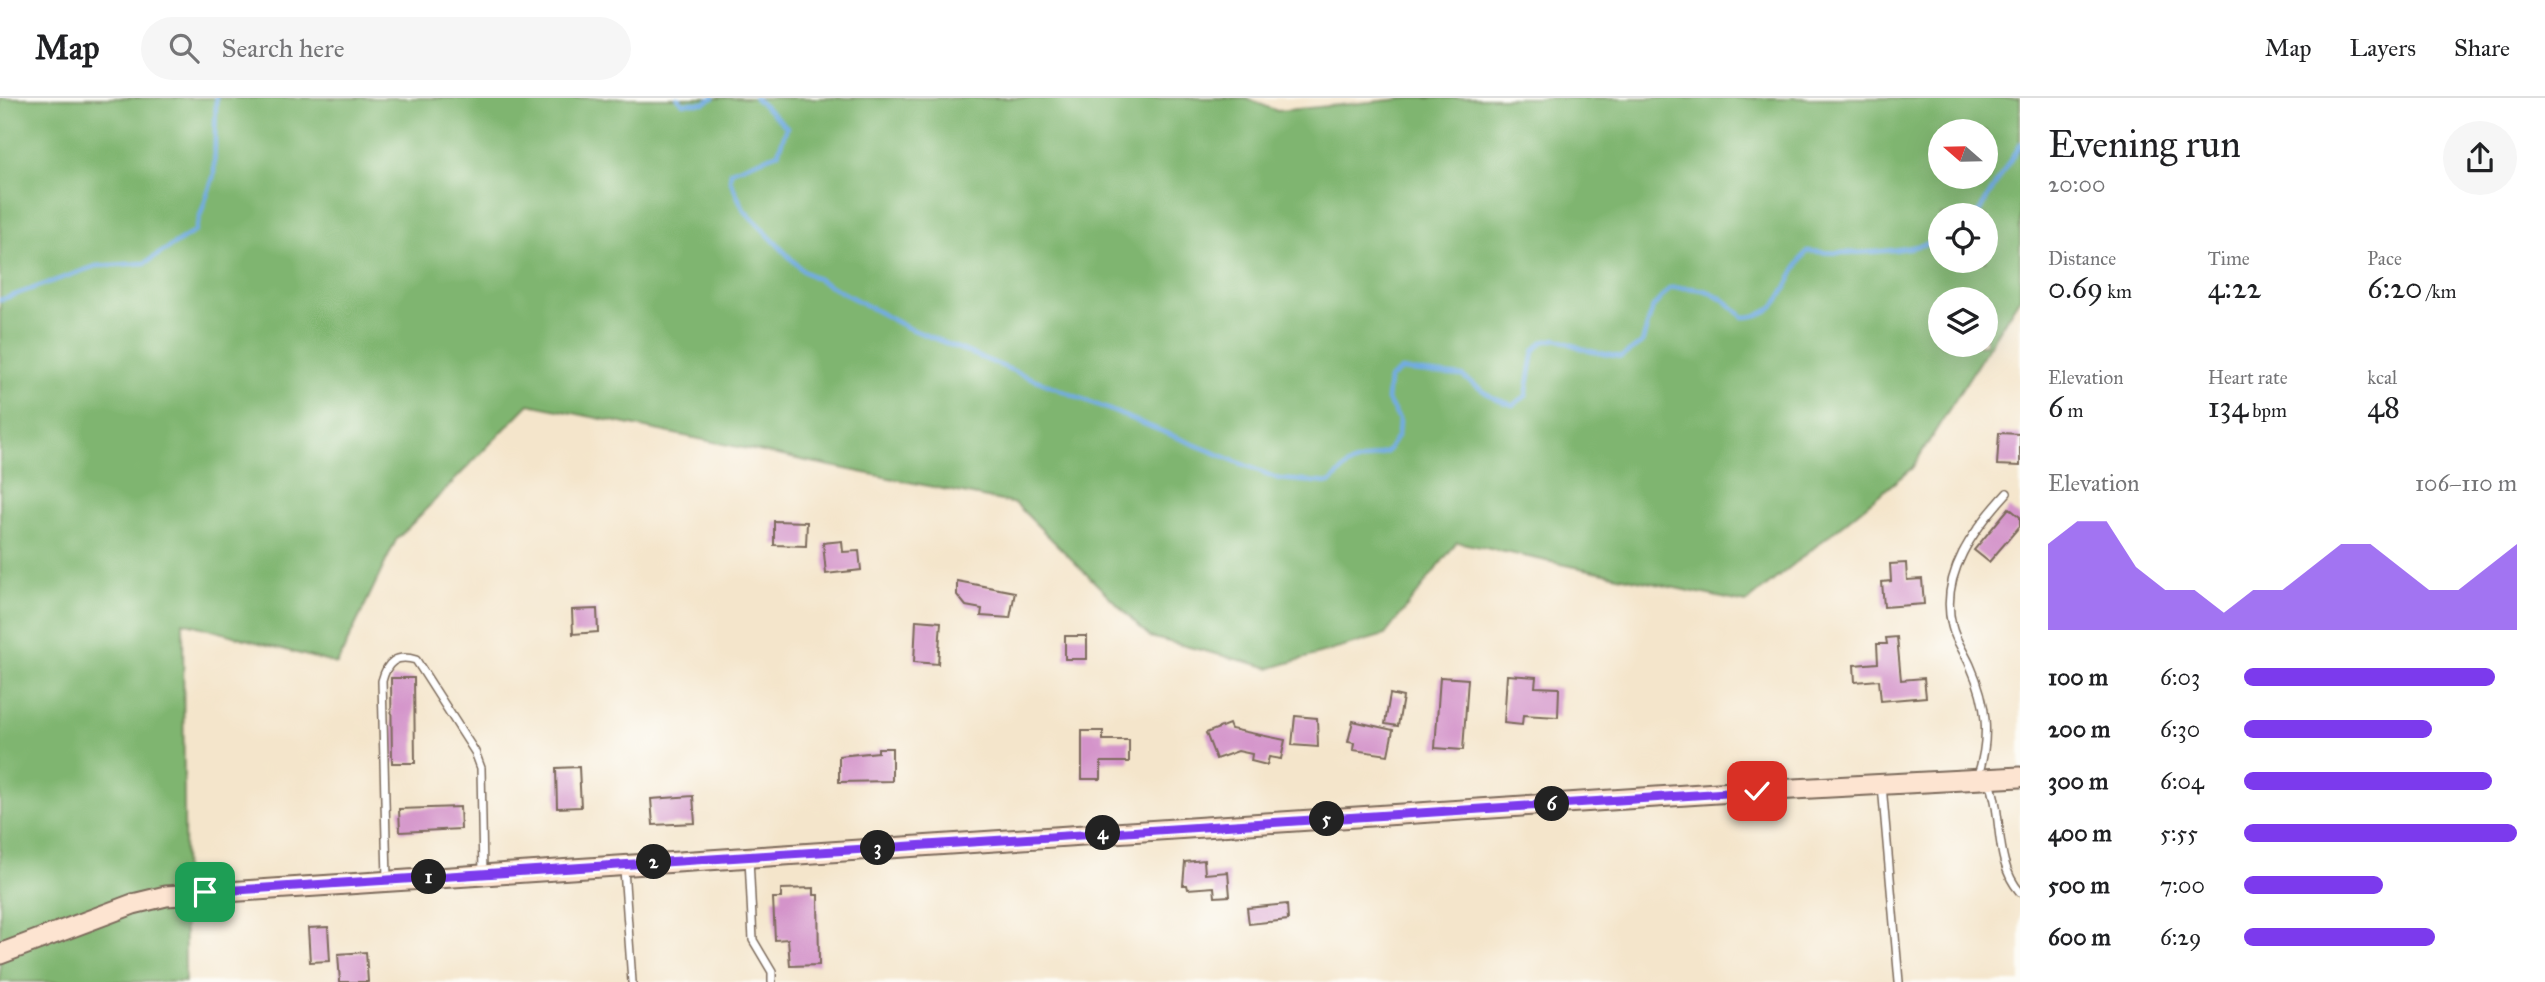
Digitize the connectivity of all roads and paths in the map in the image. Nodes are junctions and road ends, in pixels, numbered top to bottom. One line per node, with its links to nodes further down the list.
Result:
1 (2007, 493): 3 (lane)
2 (2020, 777): 3 (street)
3 (1982, 779): 4 (street); 9 (lane)
4 (1882, 784): 5 (street); 13 (lane)
5 (749, 856): 6 (street); 12 (lane)
6 (623, 864): 7 (street); 11 (lane)
7 (484, 874): 8 (street); 8 (lane)
8 (387, 880): 10 (street)
9 (2020, 892)
10 (0, 954)
11 (632, 982)
12 (772, 982)
13 (1899, 982)

